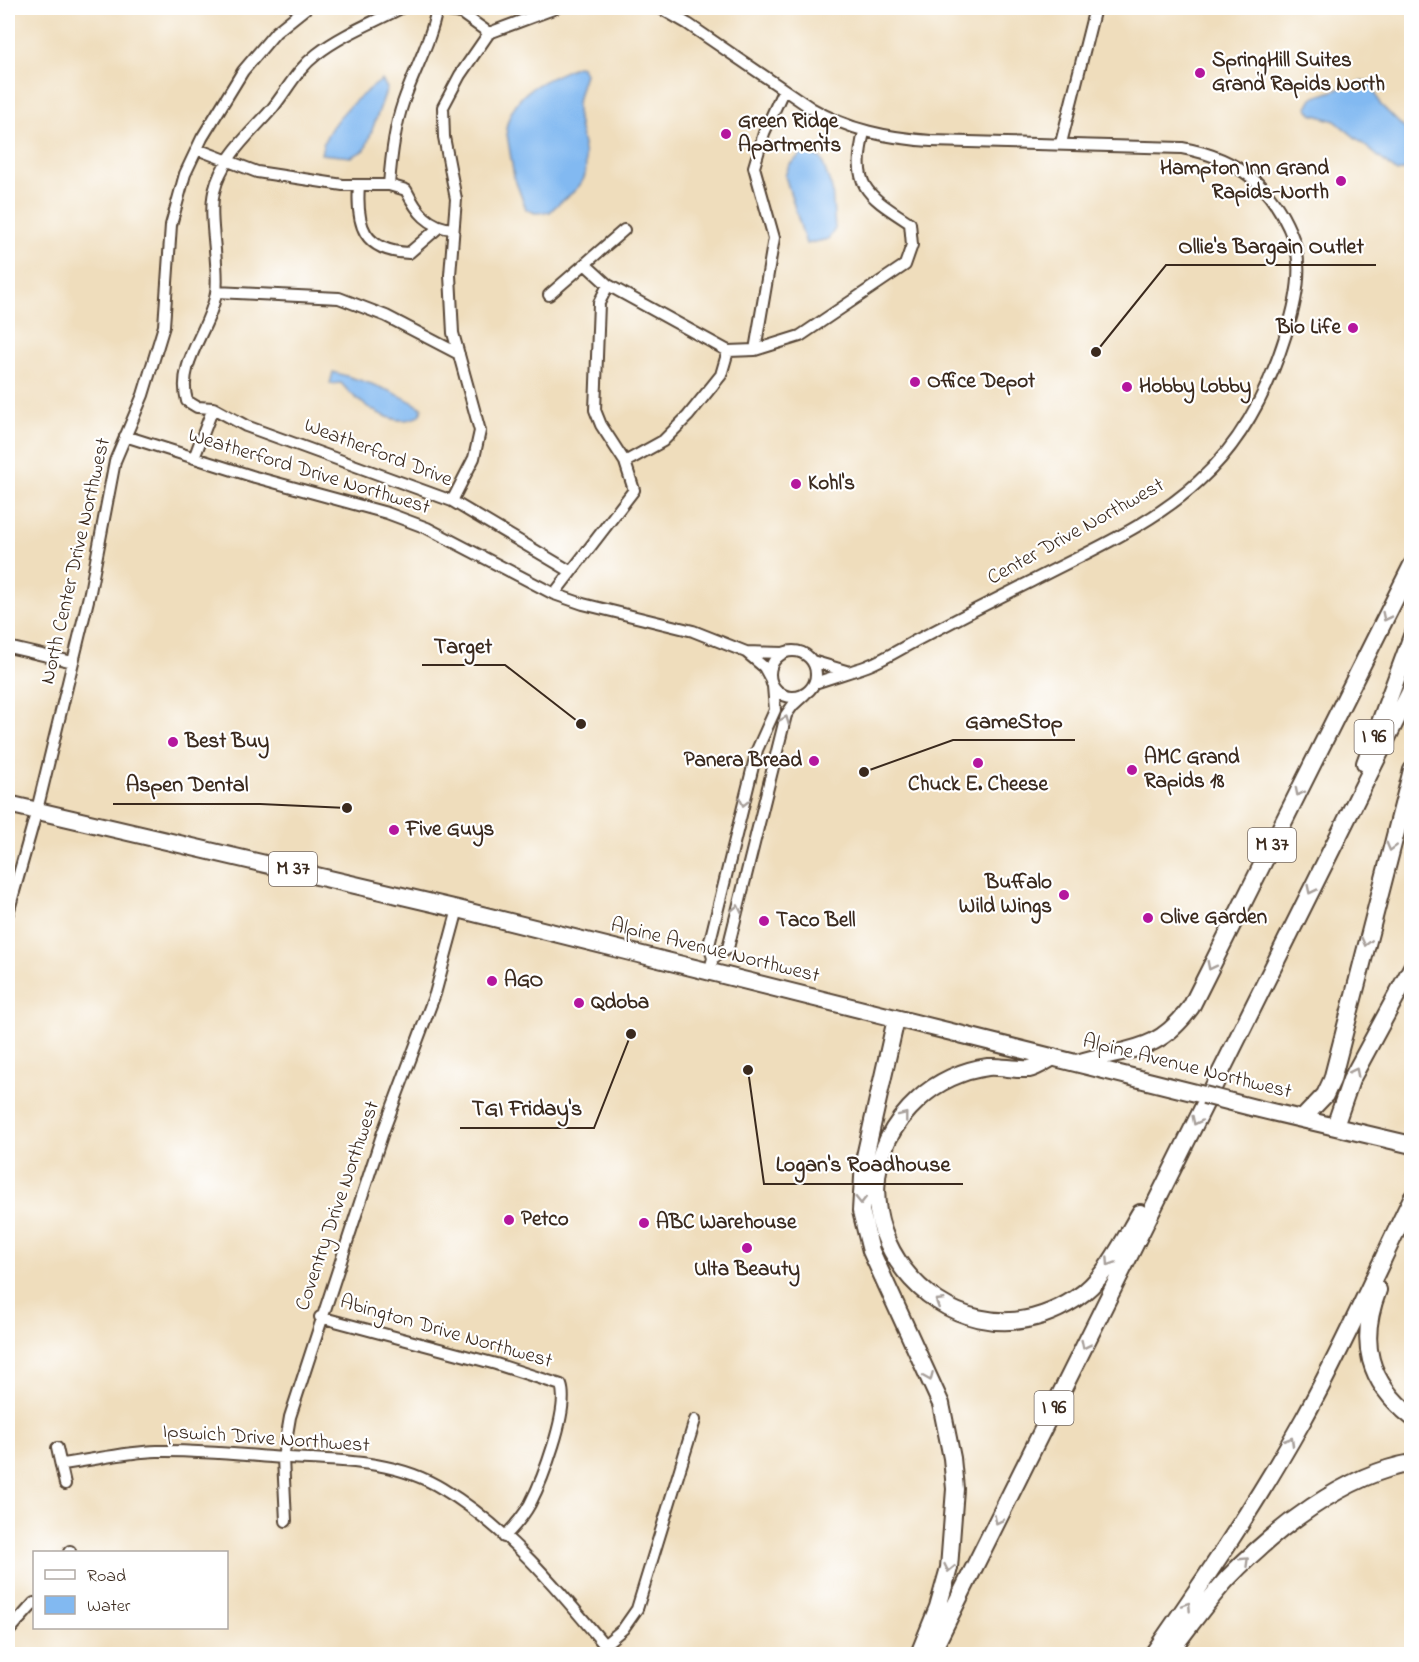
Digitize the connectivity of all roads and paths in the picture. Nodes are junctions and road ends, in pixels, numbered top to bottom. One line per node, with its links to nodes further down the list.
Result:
1 (306, 8): 11 (street, North Center Drive Northwest)
2 (401, 8): 12 (street)
3 (434, 8): 7 (street); 14 (street)
4 (556, 8): 7 (street)
5 (660, 8): 8 (street)
6 (1095, 8): 10 (street)
7 (489, 33): 16 (street)
8 (783, 91): 9 (street); 22 (street)
9 (864, 132): 10 (street, Center Drive Northwest); 22 (street)
10 (1061, 143): 39 (street, Center Drive Northwest)
11 (197, 149): 12 (street); 26 (street, North Center Drive Northwest)
12 (228, 161): 13 (street); 20 (street)
13 (359, 185): 14 (street); 15 (street)
14 (389, 185): 15 (street)
15 (438, 228): 16 (street)
16 (453, 229): 24 (street)
17 (624, 230): 18 (street)
18 (585, 264): 19 (street); 21 (street)
19 (608, 285): 23 (street); 28 (street)
20 (216, 292): 24 (street); 25 (street, Weatherford Drive)
21 (549, 295)
22 (755, 350): 23 (street)
23 (728, 351): 28 (street)
24 (459, 354): 29 (street)
25 (213, 408): 27 (street); 29 (street, Weatherford Drive)
26 (125, 436): 27 (street, Weatherford Drive Northwest); 38 (street, North Center Drive Northwest)
27 (194, 458): 32 (street, Weatherford Drive Northwest)
28 (625, 462): 31 (street)
29 (452, 501): 31 (street, Weatherford Drive)
30 (1412, 565): 54 (highway, M 37, one-way to 54)
31 (570, 571): 32 (street)
32 (554, 594): 35 (street, Weatherford Drive Northwest)
33 (1412, 636): 47 (highway, I 96)
34 (8, 647): 38 (street)
35 (746, 652): 36 (street, Weatherford Drive Northwest); 40 (street, Weatherford Drive Northwest)
36 (784, 653): 37 (street); 40 (street)
37 (812, 661): 39 (street); 41 (street)
38 (73, 662): 46 (street, North Center Drive Northwest)
39 (849, 672): 41 (street, Center Drive Northwest)
40 (772, 682): 43 (street); 50 (street, one-way to 50)
41 (815, 683): 43 (street)
42 (1412, 688): 47 (highway)
43 (806, 694): 50 (street, one-way to 43)
44 (1412, 770): 56 (highway, one-way to 56)
45 (8, 804): 46 (highway, Alpine Avenue Northwest / M 37)
46 (37, 810): 48 (highway, Alpine Avenue Northwest / M 37); 49 (street, North Center Drive Northwest)
47 (1337, 837): 59 (highway, I 96, one-way to 59)
48 (458, 909): 50 (highway, Alpine Avenue Northwest / M 37); 62 (street, Coventry Drive Northwest)
49 (8, 914)
50 (711, 966): 52 (highway, Alpine Avenue Northwest / M 37)
51 (1412, 967): 55 (highway, one-way to 51)
52 (896, 1019): 53 (highway, Alpine Avenue Northwest / M 37); 76 (highway, one-way to 76)
53 (1053, 1057): 54 (highway, Alpine Avenue Northwest / M 37); 59 (highway, one-way to 53)
54 (1077, 1063): 56 (highway, Alpine Avenue Northwest / M 37, bridge)
55 (1341, 1102): 56 (highway); 57 (highway)
56 (1303, 1118): 57 (highway, Alpine Avenue Northwest / M 37)
57 (1335, 1126): 58 (highway, Alpine Avenue Northwest / M 37)
58 (1412, 1145)
59 (1176, 1161): 77 (highway, I 96, one-way to 77)
60 (1412, 1198): 61 (highway)
61 (1394, 1236): 63 (highway); 78 (highway, one-way to 61)
62 (320, 1317): 66 (street, Coventry Drive Northwest); 71 (street, Abington Drive Northwest)
63 (1412, 1417)
64 (695, 1420): 74 (street)
65 (57, 1448): 68 (street)
66 (284, 1458): 68 (street, Ipswich Drive Northwest); 70 (street, Coventry Drive Northwest); 71 (street, Ipswich Drive Northwest)
67 (1412, 1462): 79 (highway, one-way to 67)
68 (62, 1464): 69 (street)
69 (65, 1484)
70 (286, 1521)
71 (504, 1537): 74 (street, Ipswich Drive Northwest)
72 (33, 1604): 73 (street)
73 (8, 1632)
74 (604, 1645): 75 (street, Ipswich Drive Northwest)
75 (612, 1654)
76 (919, 1654)
77 (931, 1654)
78 (1153, 1654)
79 (1168, 1654)

